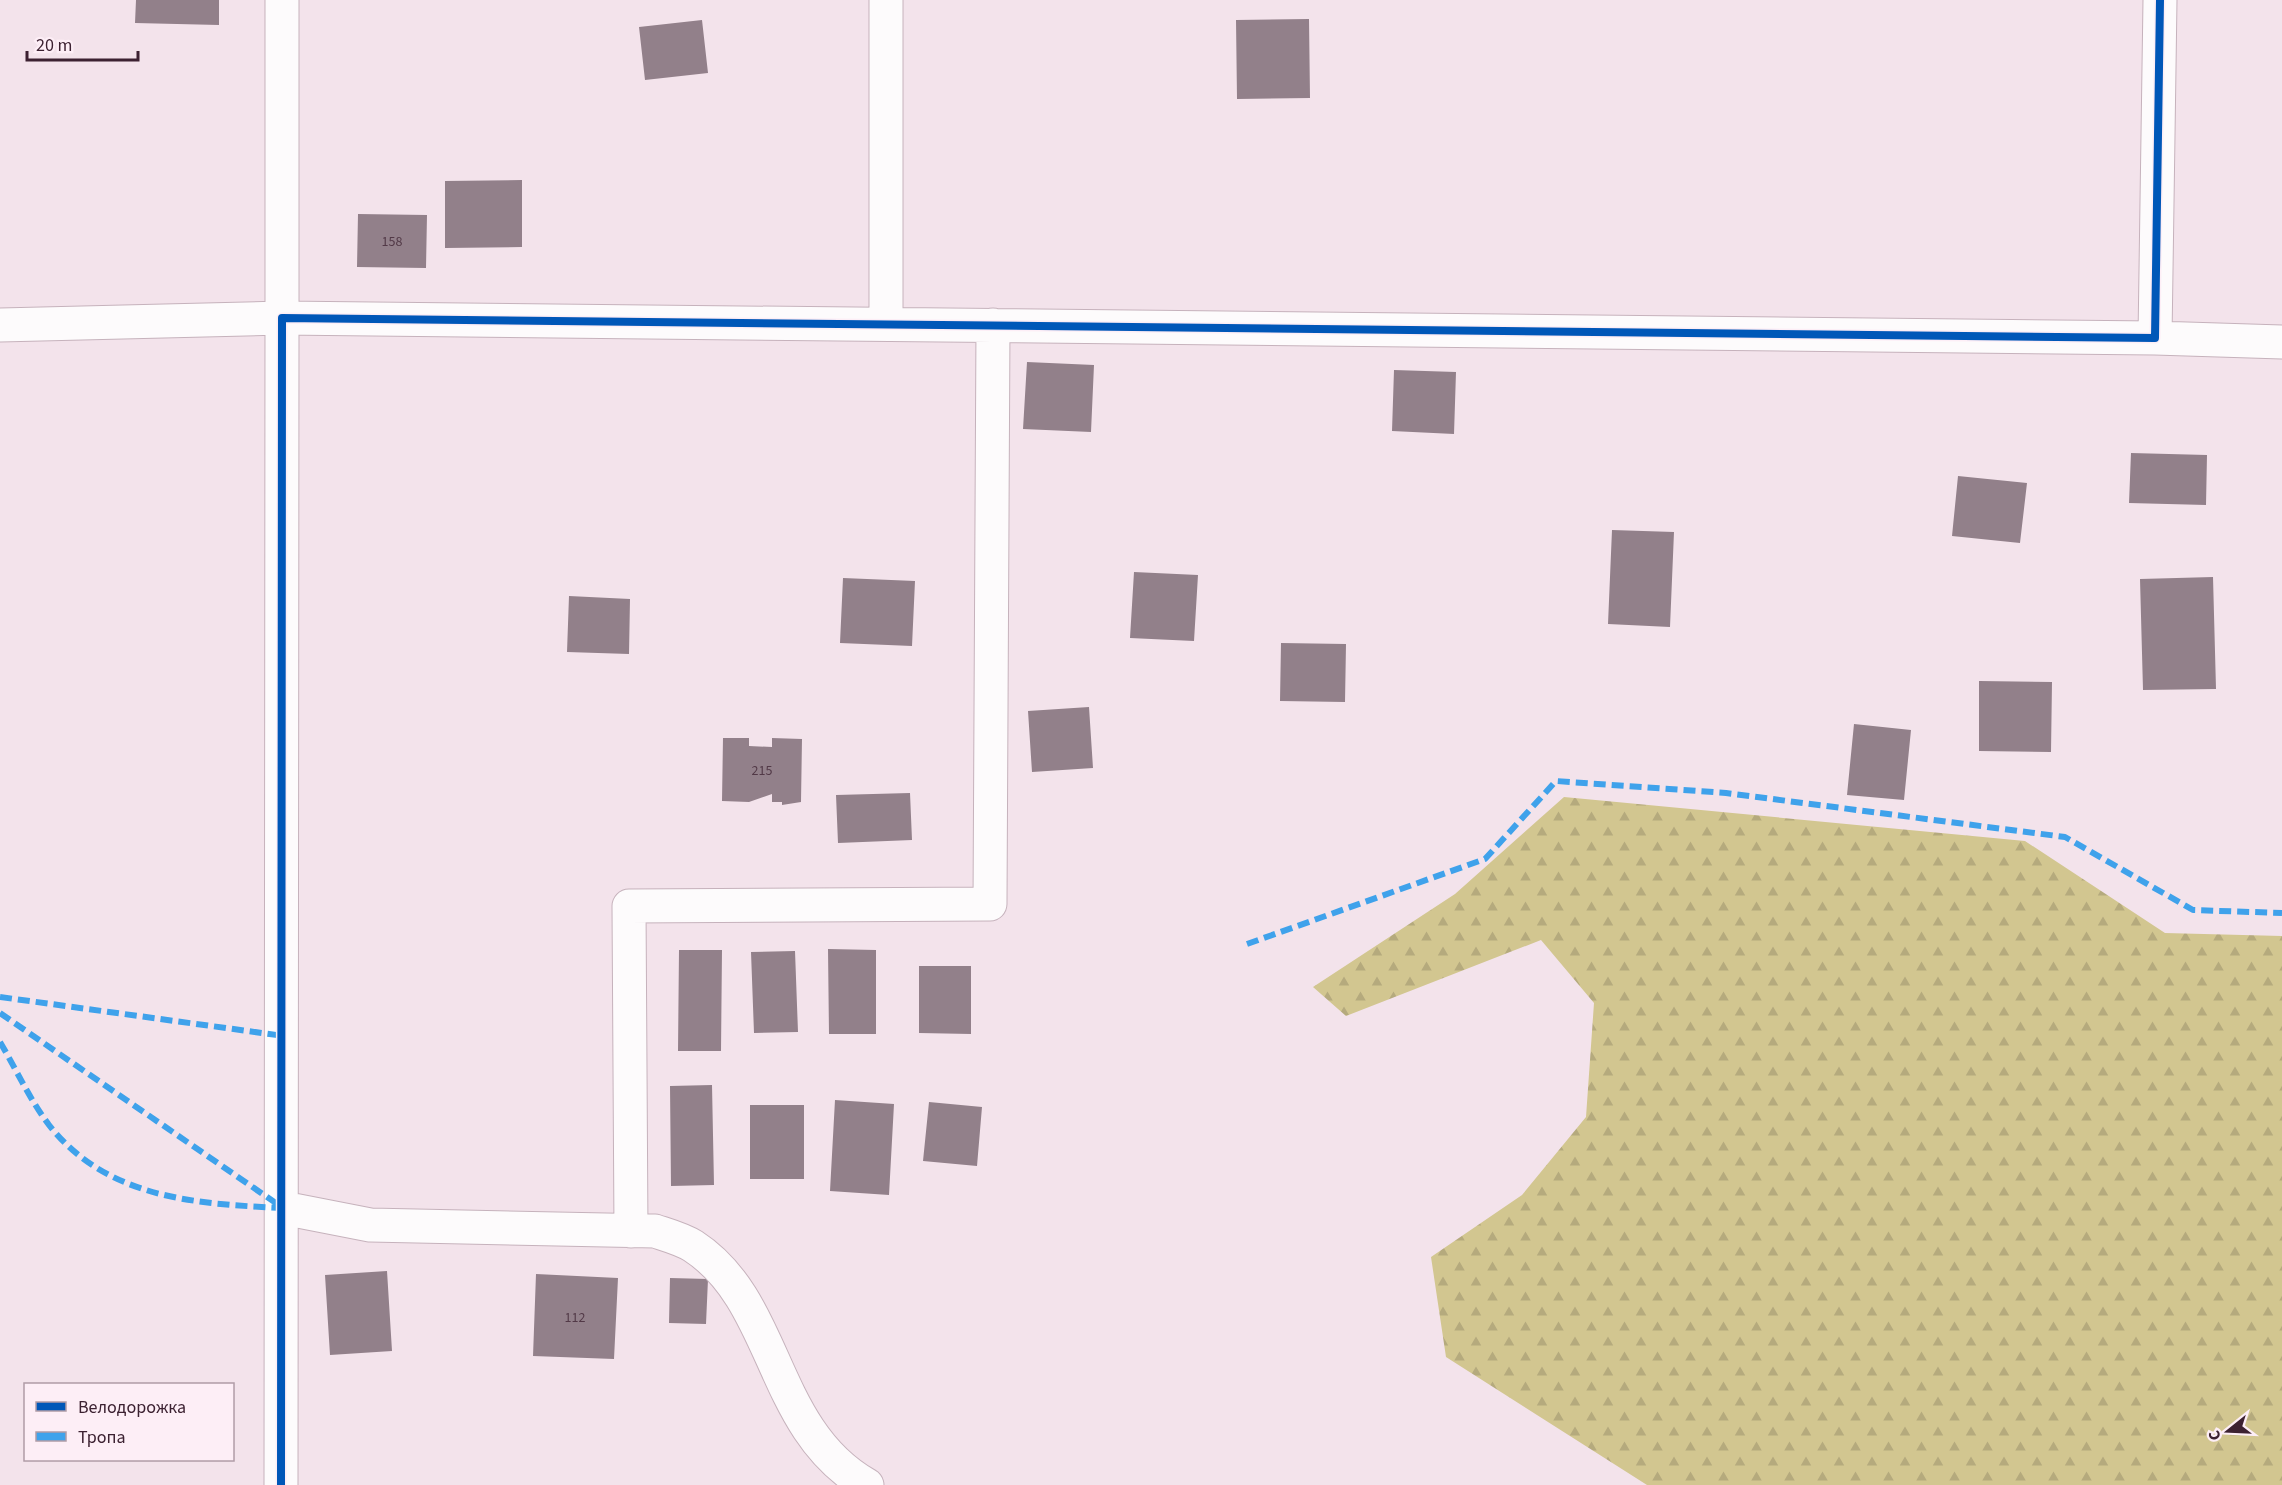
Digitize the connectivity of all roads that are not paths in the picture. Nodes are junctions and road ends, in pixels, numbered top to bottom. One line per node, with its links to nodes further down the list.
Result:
1 (282, 0): 4 (street)
2 (886, 0): 5 (street)
3 (2160, 0): 8 (street)
4 (282, 318): 5 (street); 6 (street); 10 (street)
5 (886, 324): 7 (street)
6 (0, 325)
7 (993, 325): 8 (street); 11 (street)
8 (2156, 338): 9 (street)
9 (2282, 342)
10 (283, 1208): 11 (street); 12 (street)
11 (631, 1231): 13 (street)
12 (281, 1485)
13 (867, 1485)

